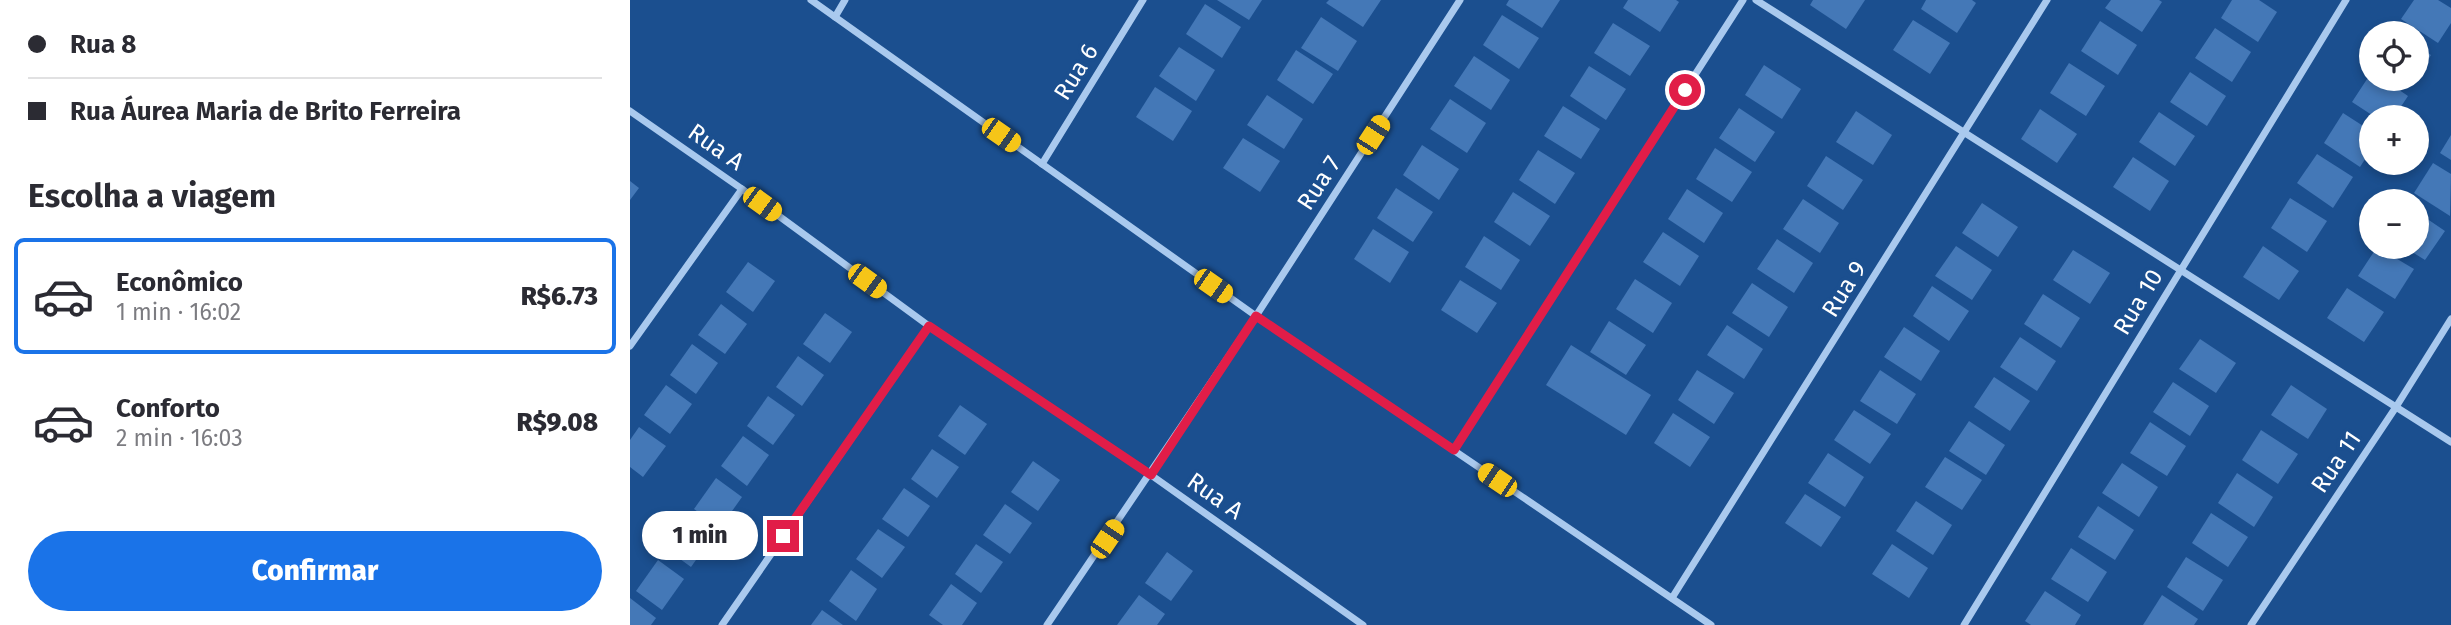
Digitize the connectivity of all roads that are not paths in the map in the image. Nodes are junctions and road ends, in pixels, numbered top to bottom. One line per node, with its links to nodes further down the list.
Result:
1 (811, 0): 9 (street)
2 (845, 0): 9 (street)
3 (1143, 0): 12 (street, Rua 6)
4 (1460, 0): 15 (street, Rua 7)
5 (1743, 0): 21 (street)
6 (1756, 0): 11 (street)
7 (2047, 0): 11 (street, Rua 9)
8 (2346, 0): 14 (street, Rua 10)
9 (835, 17): 12 (street)
10 (630, 111): 13 (street, Rua A)
11 (1965, 133): 14 (street); 23 (street, Rua 9)
12 (1042, 164): 15 (street)
13 (742, 189): 17 (street, Rua A); 18 (street)
14 (2180, 270): 19 (street); 28 (street, Rua 10)
15 (1256, 316): 21 (street); 22 (street, Rua 7)
16 (2451, 319): 19 (street, Rua 11)
17 (929, 326): 22 (street, Rua A); 24 (street)
18 (630, 346)
19 (2396, 407): 20 (street); 29 (street, Rua 11)
20 (2451, 442)
21 (1454, 450): 23 (street)
22 (1151, 475): 25 (street, Rua 7); 26 (street, Rua A)
23 (1672, 598): 27 (street)
24 (722, 625)
25 (1048, 625)
26 (1363, 625)
27 (1711, 625)
28 (1964, 625)
29 (2251, 625)

